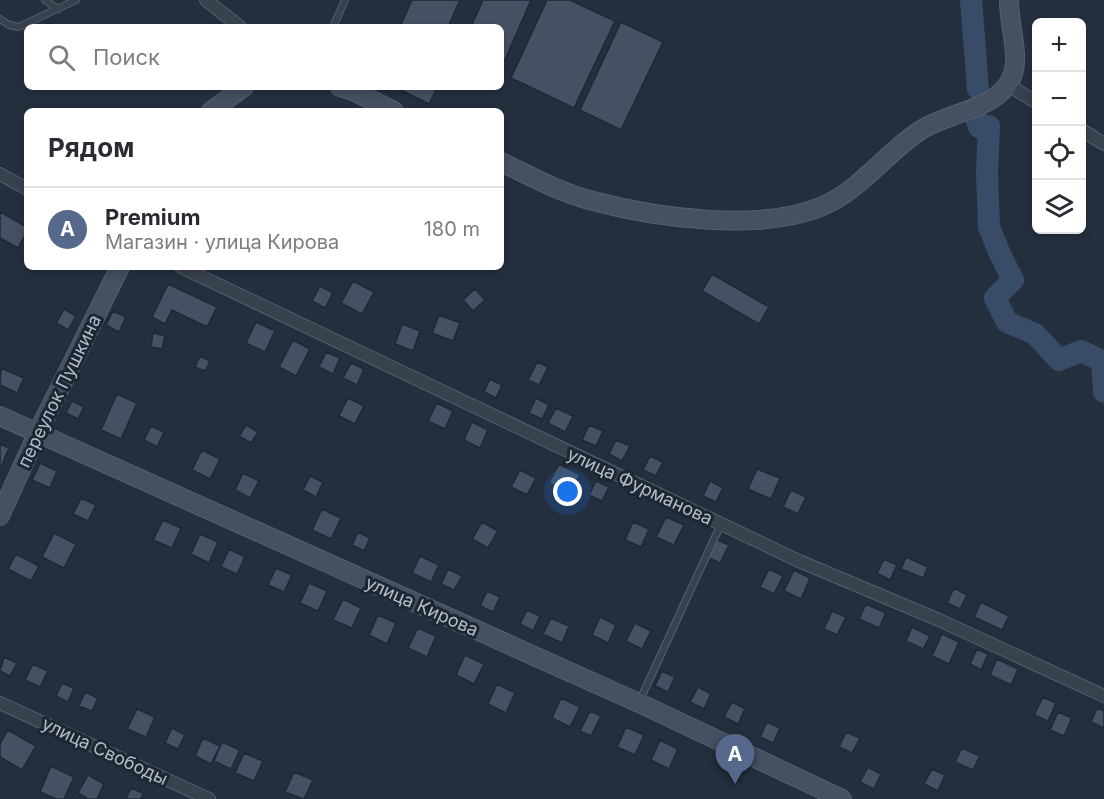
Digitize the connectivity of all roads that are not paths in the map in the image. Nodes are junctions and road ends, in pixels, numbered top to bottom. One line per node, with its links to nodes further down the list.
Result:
1 (45, 0): 6 (lane)
2 (75, 0): 6 (lane)
3 (206, 0): 9 (street)
4 (345, 0): 10 (lane)
5 (1009, 0): 12 (street)
6 (58, 9): 8 (lane)
7 (0, 19): 11 (lane)
8 (26, 24)
9 (236, 24)
10 (334, 24)
11 (24, 25)
12 (1008, 85): 15 (street); 20 (street)
13 (239, 90): 16 (street)
14 (350, 90): 17 (street)
15 (1032, 100)
16 (215, 108)
17 (388, 108)
18 (1086, 133): 19 (street)
19 (1104, 144)
20 (504, 163)
21 (0, 174): 22 (street)
22 (24, 187)
23 (119, 270): 26 (street, переулок Пушкина)
24 (187, 270): 28 (street, улица Фурманова)
25 (0, 416): 26 (street, улица Кирова)
26 (38, 432): 27 (street, переулок Пушкина); 31 (street, улица Кирова)
27 (0, 516)
28 (721, 524): 29 (street, улица Фурманова); 31 (lane)
29 (1104, 696)
30 (0, 703): 32 (street, улица Свободы)
31 (639, 704): 33 (street, улица Кирова)
32 (209, 799)
33 (842, 799)

